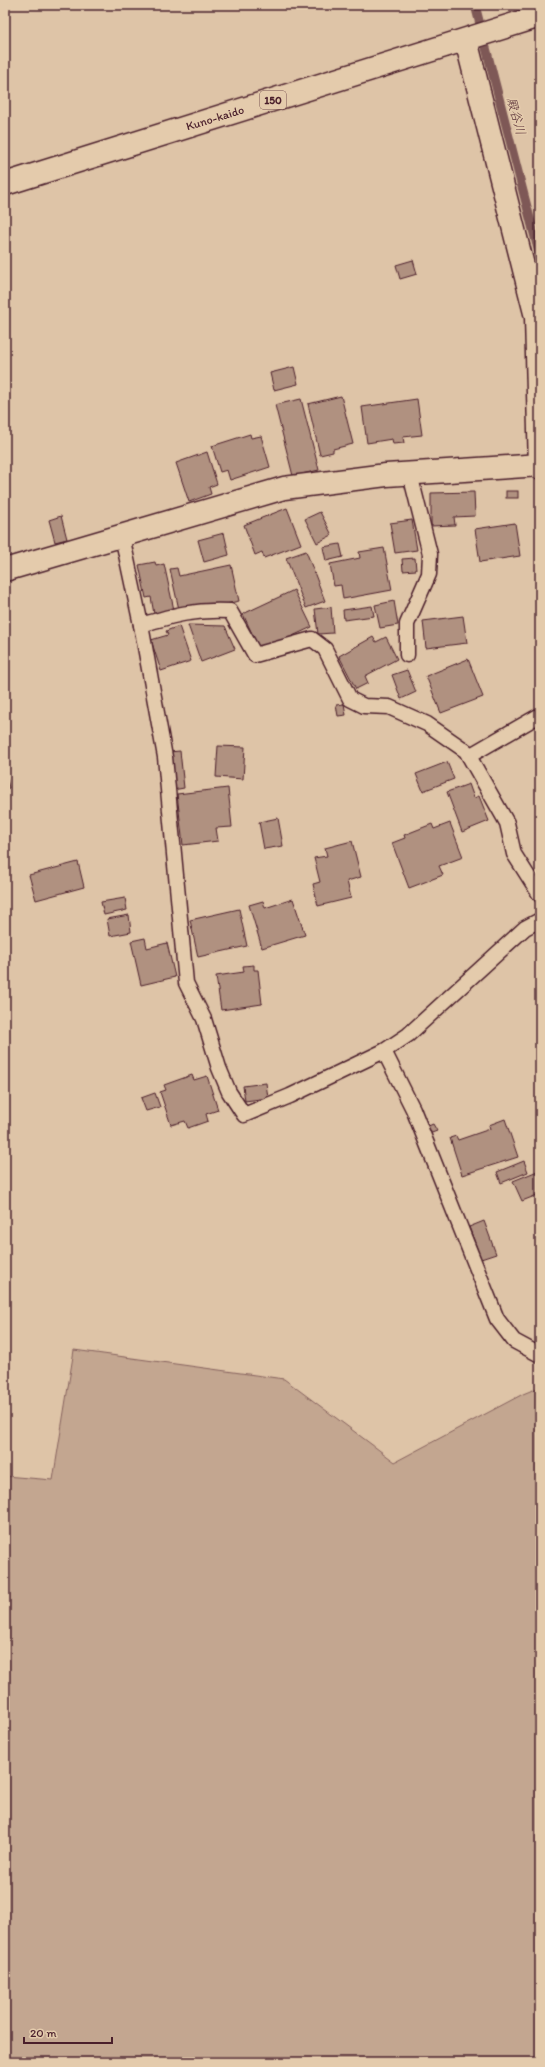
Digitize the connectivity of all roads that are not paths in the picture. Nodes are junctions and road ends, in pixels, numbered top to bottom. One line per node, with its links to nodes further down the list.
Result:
1 (540, 16): 2 (main road, Kuno-kaido / 150)
2 (466, 40): 3 (main road, Kuno-kaido / 150); 4 (main road)
3 (5, 184)
4 (540, 466): 5 (main road)
5 (410, 474): 6 (main road); 9 (lane)
6 (122, 536): 7 (main road); 8 (lane)
7 (5, 570)
8 (141, 625): 11 (lane); 14 (lane)
9 (407, 655)
10 (540, 715): 11 (lane)
11 (469, 756): 12 (lane)
12 (540, 895)
13 (540, 920): 14 (lane)
14 (384, 1051): 15 (lane)
15 (540, 1355)

